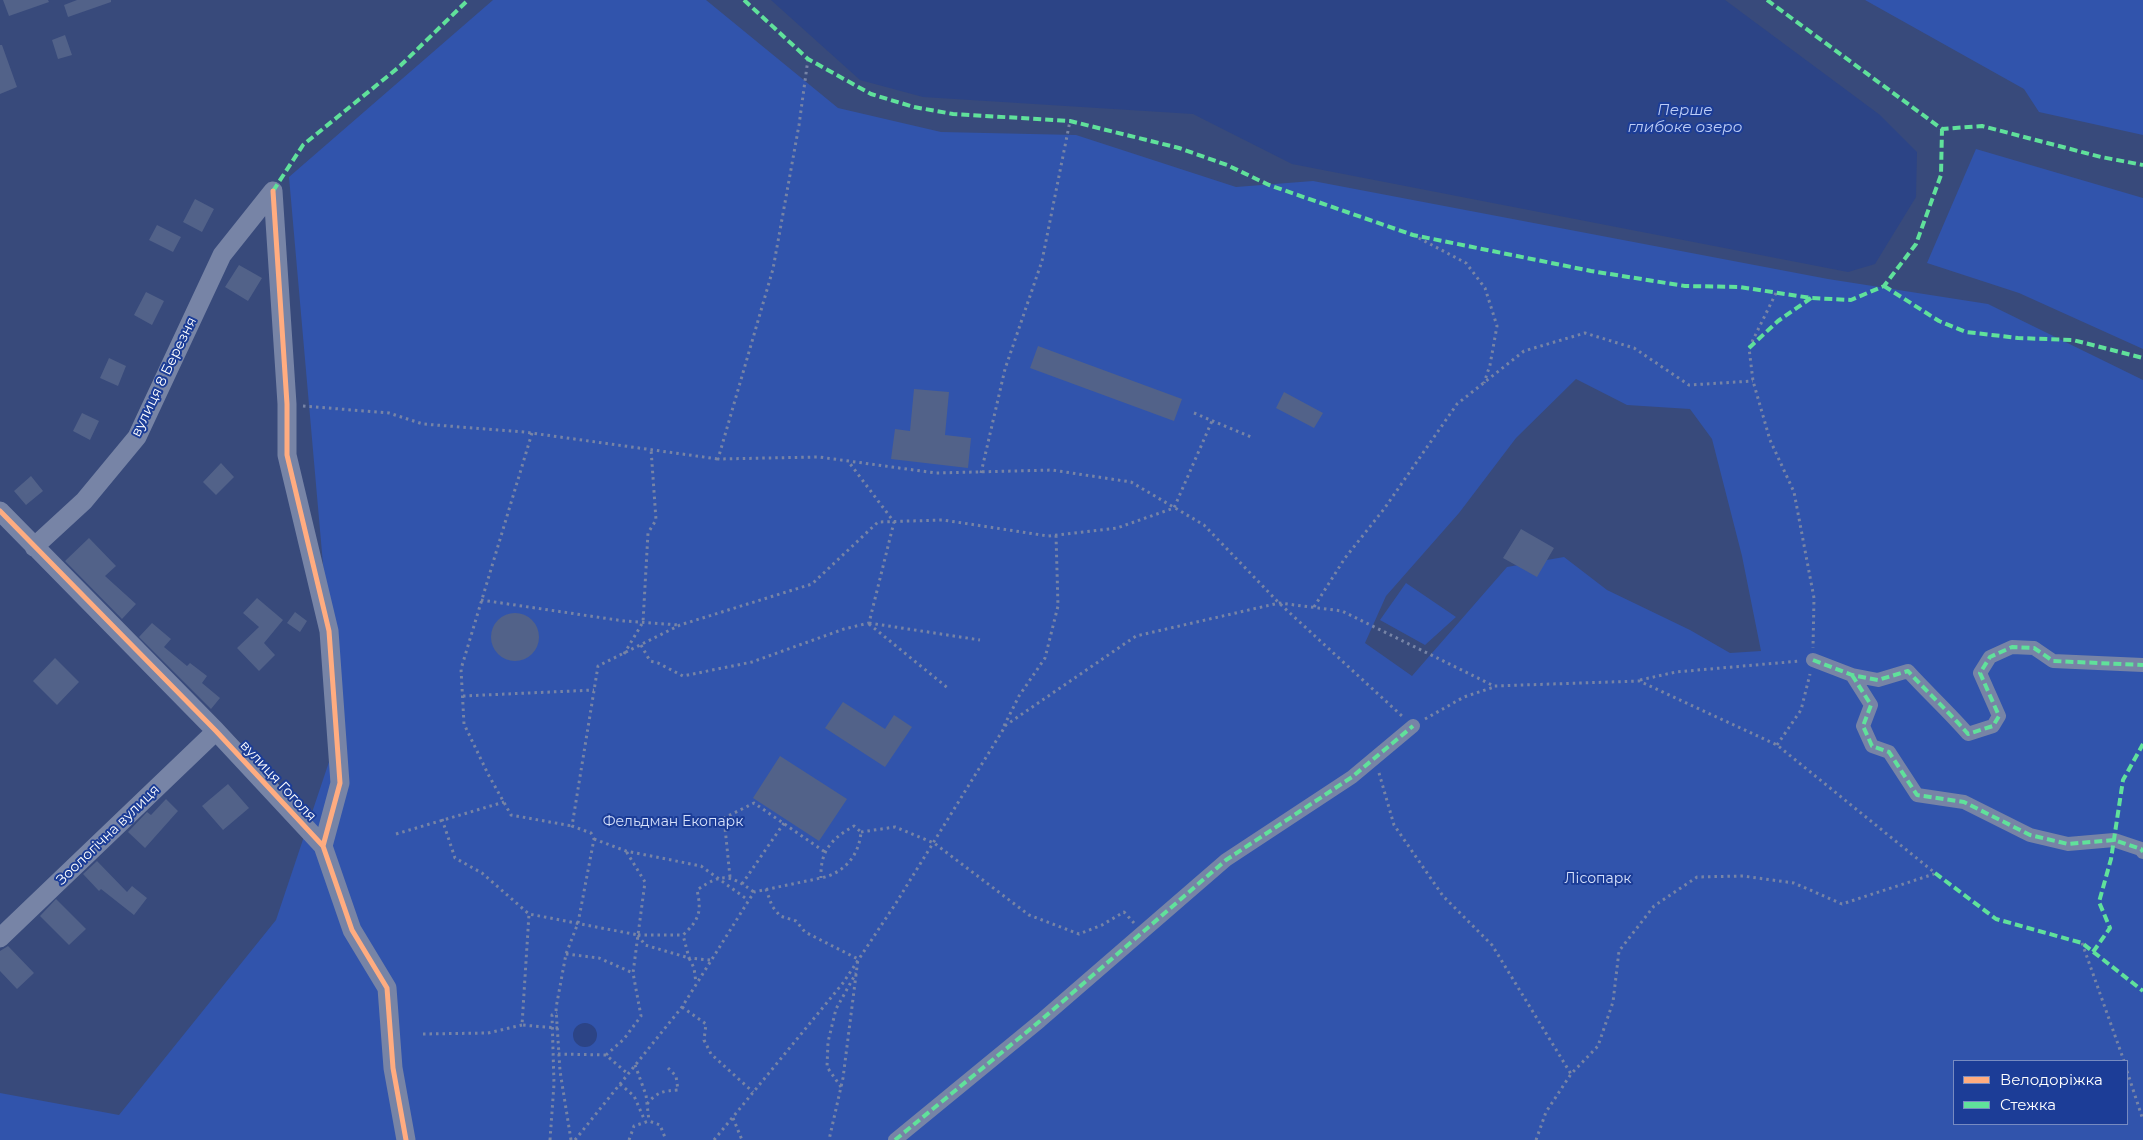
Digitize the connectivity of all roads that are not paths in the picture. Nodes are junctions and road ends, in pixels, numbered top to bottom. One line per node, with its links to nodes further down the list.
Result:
1 (0, 511): 2 (street, вулиця Гоголя)
2 (34, 547): 7 (street, вулиця Гоголя); 8 (street, вулиця 8 Березня)
3 (1813, 660): 5 (street)
4 (2143, 665): 5 (street)
5 (1852, 675): 9 (street)
6 (1413, 726): 12 (street)
7 (216, 731): 8 (street, вулиця Гоголя); 10 (street, Зоологічна вулиця)
8 (323, 846): 11 (street, вулиця Гоголя)
9 (2143, 852)
10 (0, 938)
11 (406, 1140)
12 (895, 1140)

